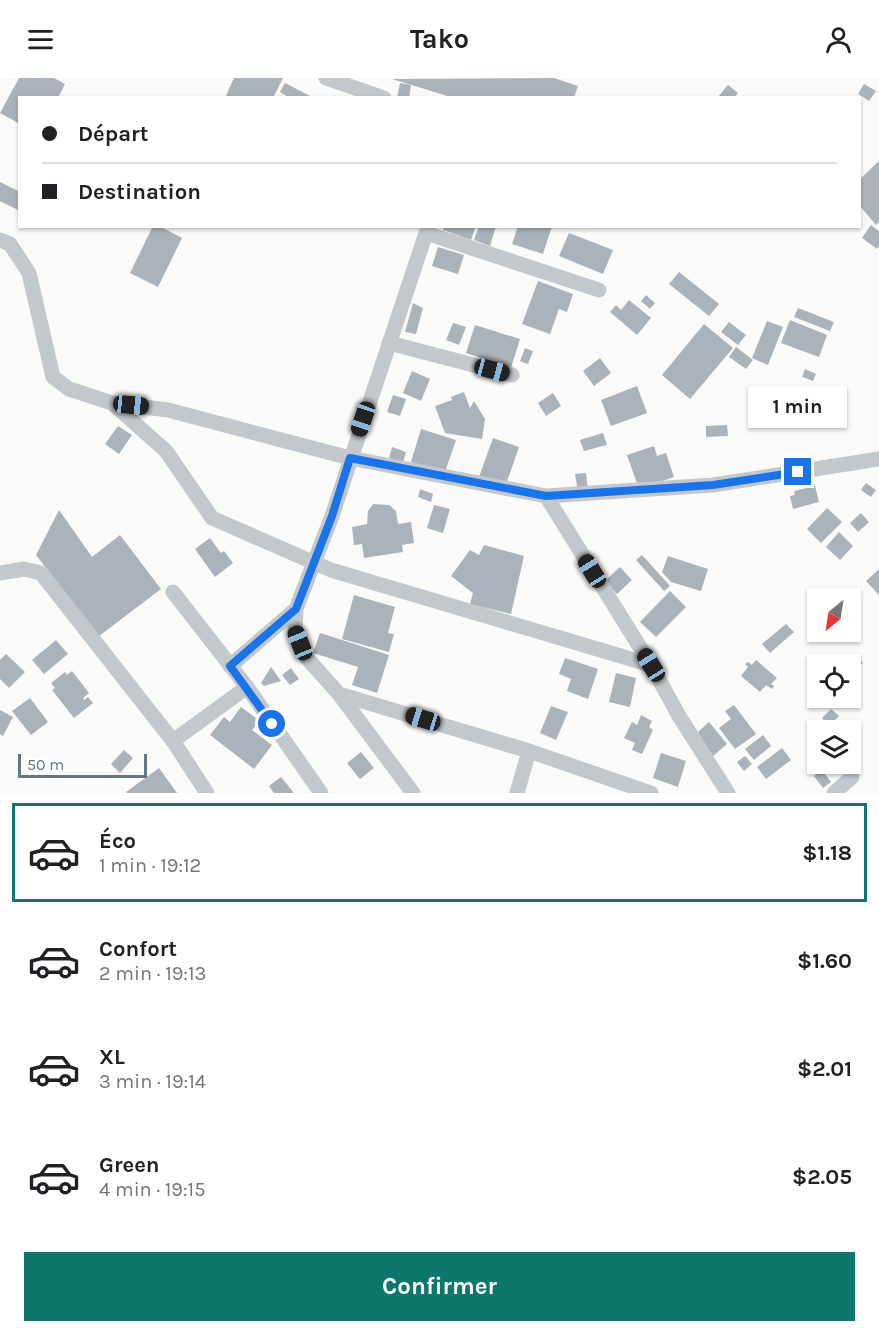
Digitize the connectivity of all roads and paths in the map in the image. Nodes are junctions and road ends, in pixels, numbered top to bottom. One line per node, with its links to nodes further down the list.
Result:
1 (327, 78): 2 (street)
2 (378, 96)
3 (426, 230): 5 (street); 6 (street)
4 (0, 240): 8 (street)
5 (599, 290)
6 (389, 343): 7 (street); 9 (street)
7 (512, 375)
8 (112, 404): 9 (street); 12 (street)
9 (350, 458): 11 (street); 12 (street)
10 (879, 459): 11 (street)
11 (546, 496): 16 (street)
12 (313, 563): 15 (street); 16 (street)
13 (0, 573): 20 (street)
14 (173, 592): 17 (street)
15 (296, 609): 17 (street); 19 (street)
16 (651, 665): 28 (street)
17 (230, 666): 18 (street)
18 (246, 687): 20 (street); 24 (street)
19 (339, 694): 21 (street); 25 (street)
20 (173, 741): 23 (street)
21 (529, 751): 26 (street); 27 (street)
22 (852, 777): 29 (street)
23 (207, 793)
24 (321, 793)
25 (413, 793)
26 (516, 793)
27 (651, 793)
28 (728, 793)
29 (834, 793)

